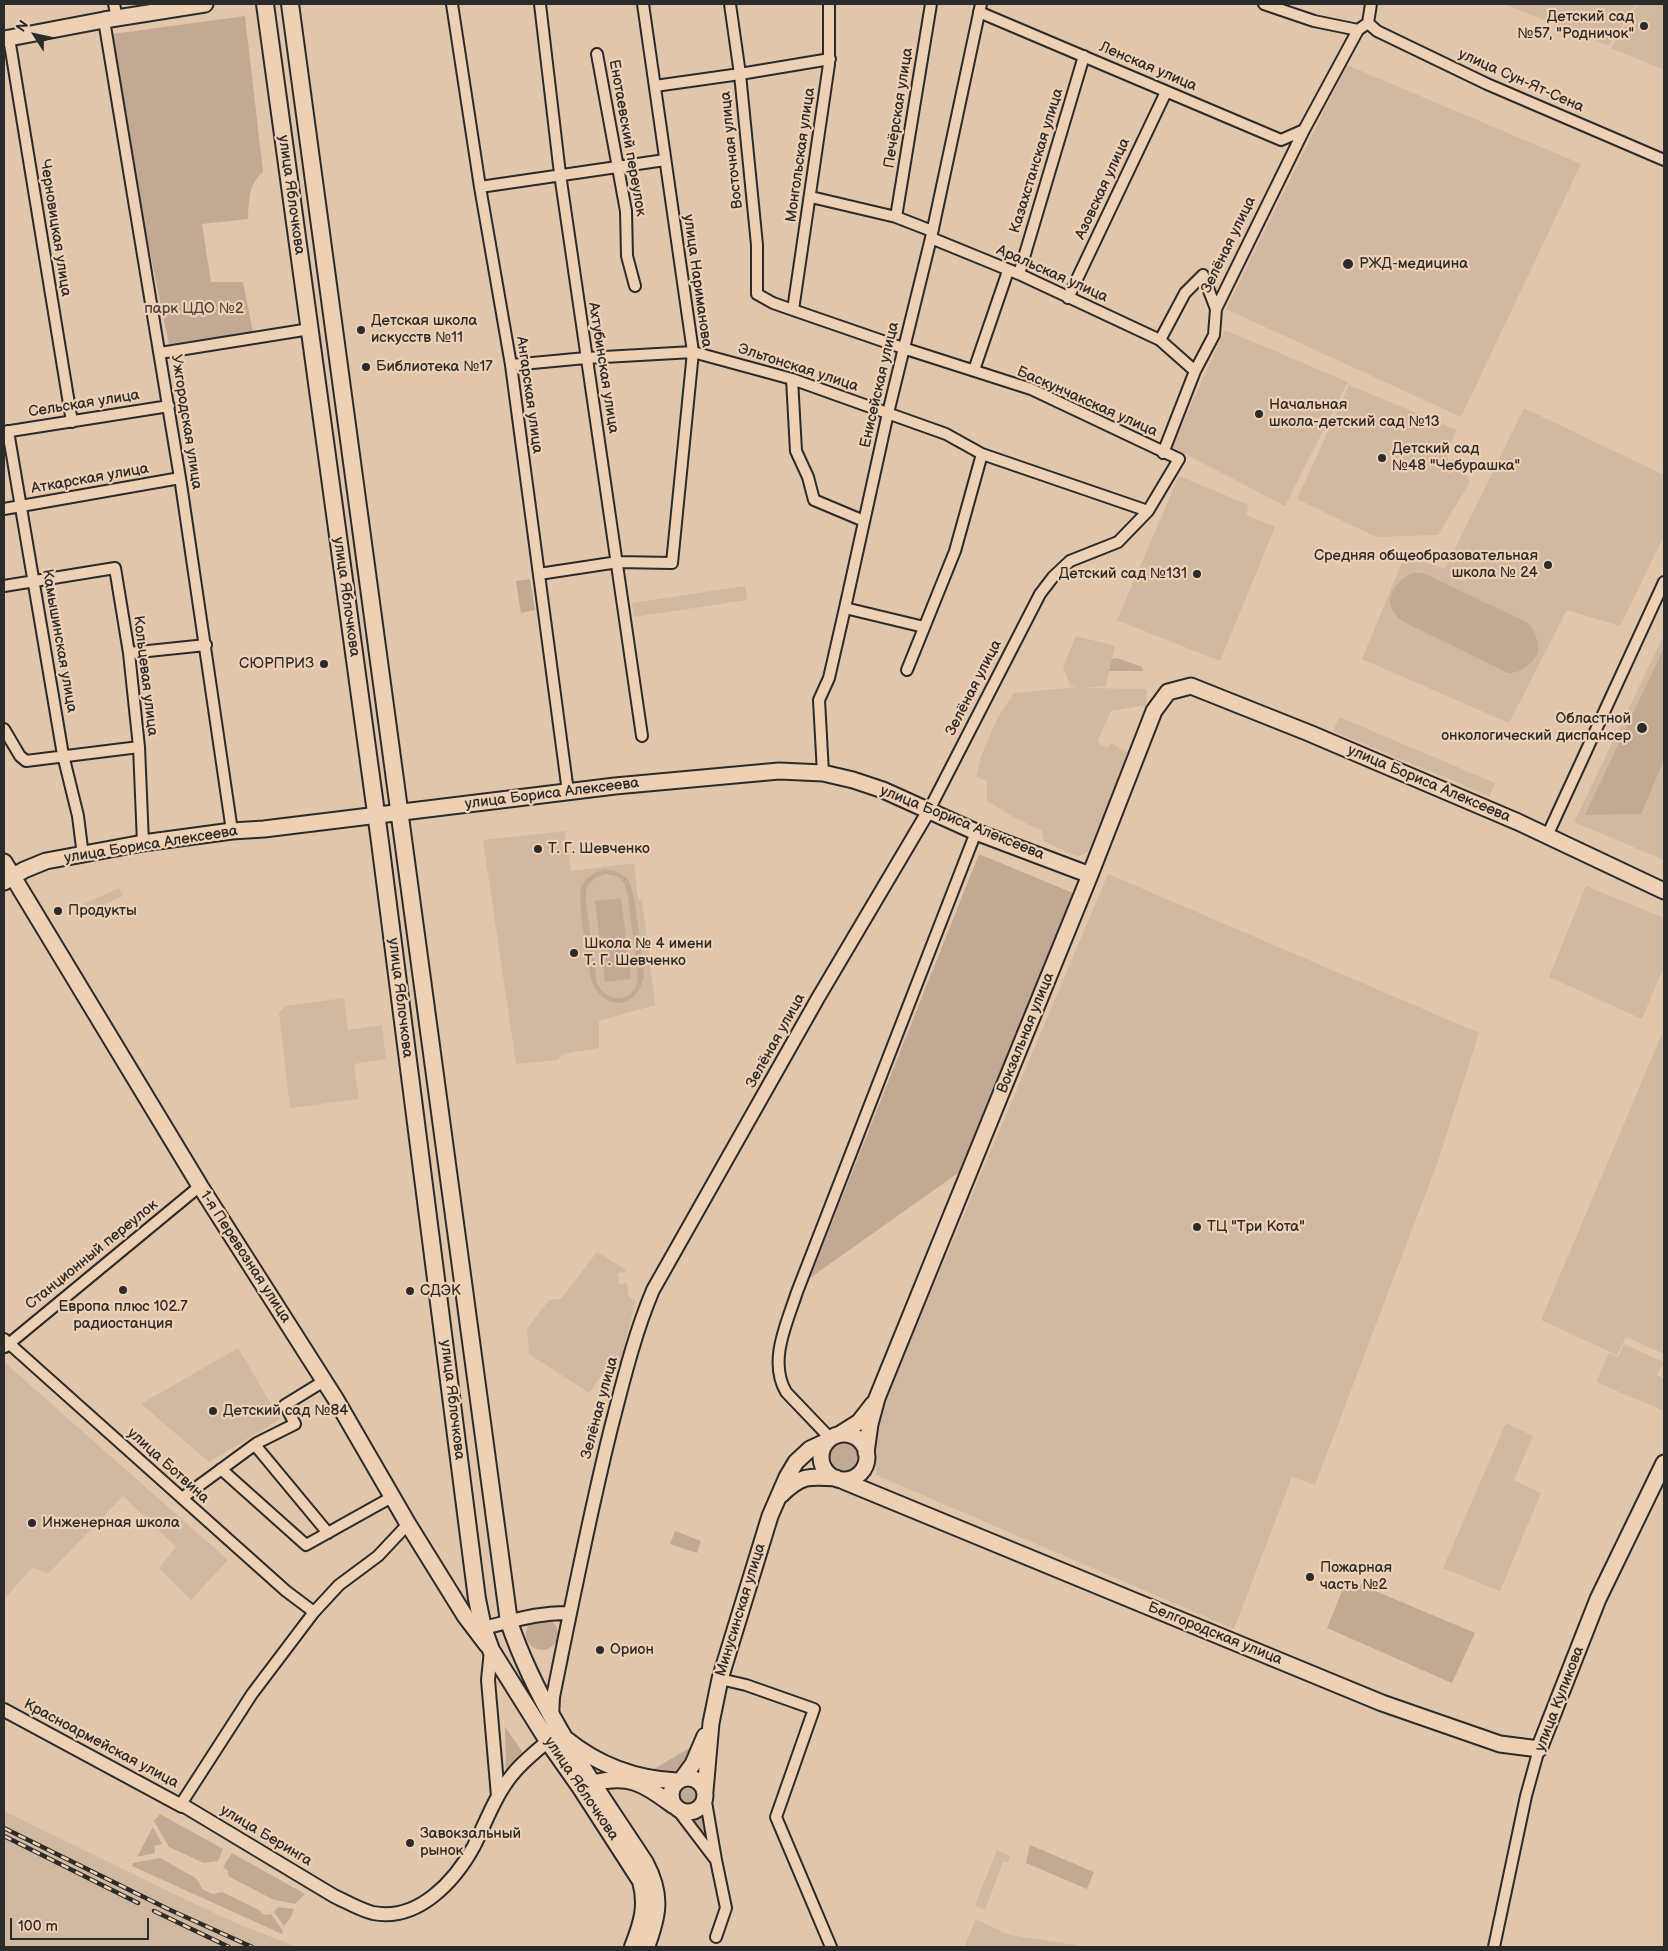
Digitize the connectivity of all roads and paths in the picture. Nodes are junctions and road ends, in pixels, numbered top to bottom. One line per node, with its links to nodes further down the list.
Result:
1 (205, 4): 13 (main road)
2 (265, 4): 39 (main road, улица Яблочкова)
3 (290, 4): 78 (main road, улица Яблочкова)
4 (452, 4): 28 (street, Ангарская улица)
5 (540, 4): 27 (street, Ахтубинская улица)
6 (643, 4): 21 (street, улица Нариманова)
7 (730, 4): 20 (street, Восточная улица)
8 (829, 4): 19 (street, Монгольская улица)
9 (931, 4): 30 (street, Печёрская улица)
10 (1264, 4): 15 (street)
11 (1371, 4): 14 (street)
12 (980, 8): 18 (street, Ленская улица); 31 (street, Енисейская улица)
13 (112, 14): 16 (main road); 43 (street, Ужгородская улица)
14 (1368, 23): 15 (street, Зелёная улица); 25 (street, улица Сун-Ят-Сена)
15 (1358, 30): 23 (street, Зелёная улица)
16 (6, 38): 51 (street, Черновицкая улица)
17 (597, 54): 26 (street, Енотаевский переулок)
18 (1084, 56): 22 (street, Ленская улица); 33 (street, Казахстанская улица)
19 (830, 59): 20 (street); 29 (street, Монгольская улица)
20 (740, 74): 21 (street); 35 (street, Восточная улица)
21 (655, 86): 24 (street, улица Нариманова)
22 (1166, 92): 23 (street, Ленская улица); 36 (street, Азовская улица)
23 (1304, 130): 37 (street, Зелёная улица)
24 (665, 160): 26 (street); 42 (street, улица Нариманова)
25 (1664, 160)
26 (618, 166): 27 (street); 34 (street, Енотаевский переулок)
27 (560, 174): 28 (street); 44 (street, Ахтубинская улица)
28 (480, 187): 45 (street, Ангарская улица)
29 (811, 197): 30 (street, Аральская улица); 38 (street, Монгольская улица)
30 (896, 218): 31 (street, Аральская улица)
31 (931, 234): 32 (street, Аральская улица); 41 (street, Енисейская улица)
32 (1008, 271): 33 (street, Аральская улица); 46 (street)
33 (1019, 274): 36 (street, Аральская улица)
34 (635, 286)
35 (757, 294): 38 (street, Баскунчакская улица)
36 (1068, 298): 40 (street, Аральская улица)
37 (1216, 309): 40 (street, Зелёная улица); 47 (street)
38 (794, 310): 41 (street, Баскунчакская улица)
39 (310, 330): 43 (street); 80 (main road, улица Яблочкова)
40 (1160, 340): 47 (street)
41 (903, 348): 46 (street, Баскунчакская улица); 50 (street, Енисейская улица)
42 (693, 352): 44 (street, Эльтонская улица); 48 (street, Эльтонская улица); 61 (street, улица Нариманова)
43 (160, 353): 49 (street, Ужгородская улица)
44 (586, 358): 45 (street, Эльтонская улица); 61 (street, Ахтубинская улица)
45 (511, 365): 62 (street, Ангарская улица)
46 (974, 370): 53 (street, Баскунчакская улица)
47 (1195, 371): 53 (street)
48 (792, 379): 50 (street, Эльтонская улица); 60 (street)
49 (169, 406): 51 (street, Сельская улица); 56 (street, Ужгородская улица)
50 (888, 413): 54 (street, Эльтонская улица); 60 (street, Енисейская улица)
51 (72, 422): 52 (street, Сельская улица)
52 (6, 432): 57 (street, Камышинская улица)
53 (1163, 453): 55 (street, Баскунчакская улица)
54 (982, 454): 59 (street, Эльтонская улица); 67 (street)
55 (1179, 458): 59 (street, Зелёная улица)
56 (180, 478): 57 (street, Аткарская улица); 68 (street, Ужгородская улица)
57 (21, 506): 58 (street, Аткарская улица); 63 (street, Камышинская улица)
58 (4, 510)
59 (1148, 511): 79 (street, Зелёная улица)
60 (864, 521): 66 (street, Енисейская улица)
61 (618, 562): 62 (street); 73 (street, Ахтубинская улица)
62 (538, 574): 77 (street, Ангарская улица)
63 (33, 582): 65 (street, Кольцевая улица); 69 (street, Кольцевая улица); 75 (street, Камышинская улица)
64 (1664, 582): 83 (street)
65 (4, 586)
66 (845, 608): 67 (street); 76 (street, Енисейская улица)
67 (924, 627): 70 (street)
68 (206, 645): 69 (street); 81 (street, Ужгородская улица)
69 (129, 653): 74 (street, Кольцевая улица)
70 (907, 670)
71 (1191, 686): 83 (main road, улица Бориса Алексеева); 87 (main road, Вокзальная улица)
72 (4, 729): 75 (street, Кольцевая улица)
73 (642, 736)
74 (139, 746): 75 (street, Кольцевая улица); 84 (street)
75 (63, 755): 85 (street, Камышинская улица)
76 (823, 773): 77 (main road, улица Бориса Алексеева); 79 (main road, улица Бориса Алексеева)
77 (568, 792): 78 (main road, улица Бориса Алексеева)
78 (398, 812): 80 (main road, улица Бориса Алексеева); 108 (main road, улица Яблочкова)
79 (928, 812): 82 (main road, улица Бориса Алексеева); 107 (street, Зелёная улица)
80 (376, 814): 81 (main road, улица Бориса Алексеева); 109 (main road, улица Яблочкова)
81 (232, 831): 84 (main road, улица Бориса Алексеева)
82 (976, 832): 87 (main road, улица Бориса Алексеева); 94 (street)
83 (1547, 836): 89 (main road, улица Бориса Алексеева)
84 (144, 843): 85 (main road, улица Бориса Алексеева)
85 (83, 856): 88 (main road, улица Бориса Алексеева)
86 (4, 862): 88 (main road, 1-я Перевозная улица)
87 (1090, 874): 93 (main road, Вокзальная улица)
88 (9, 879): 90 (main road, 1-я Перевозная улица)
89 (1664, 891)
90 (200, 1186): 91 (street, Станционный переулок); 92 (main road, 1-я Перевозная улица)
91 (5, 1343): 101 (street, улица Ботвина)
92 (324, 1381): 95 (street); 100 (main road, 1-я Перевозная улица)
93 (877, 1398): 94 (main road, Вокзальная улица); 96 (main road, Вокзальная улица)
94 (832, 1437): 96 (main road); 99 (main road); 102 (main road, Минусинская улица)
95 (255, 1445): 98 (street); 105 (street)
96 (866, 1457): 99 (main road); 103 (main road, Белгородская улица)
97 (1664, 1463): 116 (main road, улица Куликова)
98 (221, 1469): 101 (street); 105 (street)
99 (838, 1479): 102 (main road); 103 (main road, Белгородская улица)
100 (392, 1497): 104 (main road, 1-я Перевозная улица); 105 (street)
101 (182, 1498): 106 (street, улица Ботвина)
102 (776, 1499): 111 (main road, Минусинская улица)
103 (895, 1502): 116 (main road, Белгородская улица)
104 (408, 1524): 106 (street); 110 (main road, 1-я Перевозная улица)
105 (328, 1533)
106 (314, 1612): 123 (street)
107 (570, 1613): 108 (street); 113 (street, Зелёная улица)
108 (508, 1622): 109 (street); 113 (main road, улица Яблочкова)
109 (483, 1628): 110 (main road, улица Яблочкова)
110 (491, 1650): 115 (main road, улица Яблочкова); 121 (street)
111 (720, 1678): 114 (main road, Минусинская улица); 129 (street)
112 (4, 1710): 123 (street, Красноармейская улица)
113 (552, 1719): 115 (main road, улица Яблочкова)
114 (711, 1722): 118 (main road, Минусинская улица); 120 (main road, Минусинская улица)
115 (555, 1739): 118 (main road); 119 (main road, улица Яблочкова); 121 (street, улица Беринга); 127 (main road, улица Яблочкова)
116 (1539, 1749): 130 (street, улица Куликова)
117 (618, 1779): 119 (main road); 122 (main road); 124 (main road)
118 (680, 1780): 120 (main road); 124 (main road)
119 (593, 1784): 122 (main road, улица Яблочкова)
120 (705, 1794): 124 (main road); 125 (street)
121 (498, 1796): 123 (street, улица Беринга)
122 (604, 1800): 128 (main road, улица Яблочкова)
123 (181, 1804)
124 (675, 1808): 125 (street)
125 (716, 1860): 126 (street)
126 (716, 1937)
127 (633, 1947)
128 (646, 1947)
129 (831, 1947)
130 (1494, 1947)

